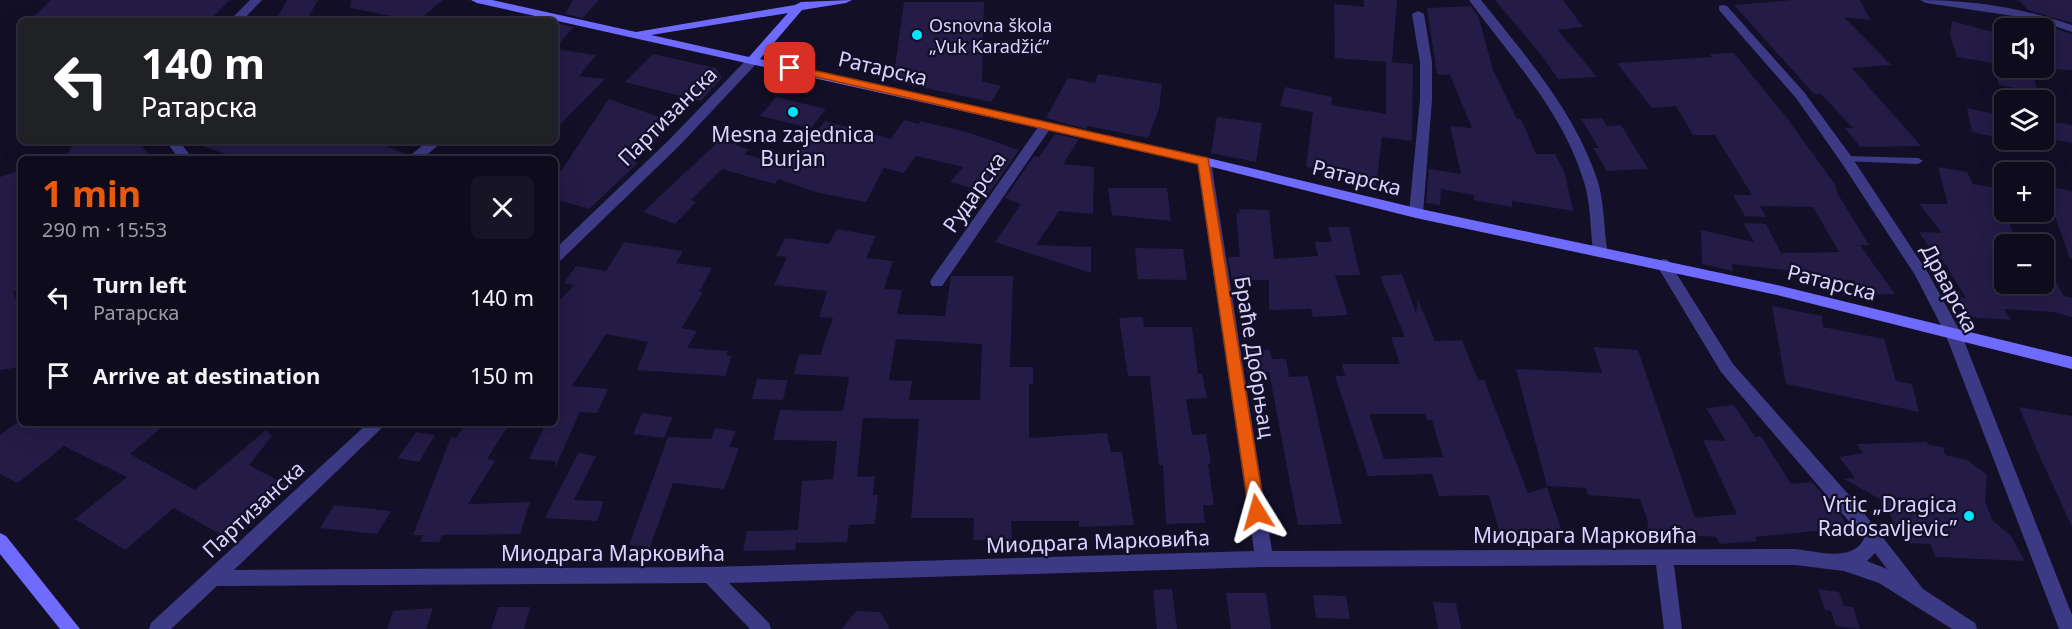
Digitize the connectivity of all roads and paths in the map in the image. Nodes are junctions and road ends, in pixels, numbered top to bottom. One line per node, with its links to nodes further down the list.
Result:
1 (256, 0): 9 (street)
2 (477, 0): 11 (street, Ратарска)
3 (846, 0): 6 (street)
4 (1475, 0): 22 (street)
5 (1926, 0): 10 (street)
6 (802, 4): 11 (street); 12 (street, Партизанска)
7 (1723, 8): 18 (street, Дрварска)
8 (1418, 14): 21 (street)
9 (238, 18)
10 (2072, 29)
11 (632, 34): 12 (street, Ратарска)
12 (753, 60): 13 (street, Ратарска); 23 (street, Партизанска)
13 (1046, 126): 19 (street, Ратарска); 25 (street, Рударска)
14 (174, 144): 16 (street)
15 (431, 144): 17 (street)
16 (184, 156)
17 (417, 156)
18 (1846, 159): 20 (lane); 26 (street, Дрварска)
19 (1204, 161): 21 (street, Ратарска); 32 (street, Браће Добрњац)
20 (1918, 161)
21 (1416, 213): 22 (street, Ратарска)
22 (1600, 250): 24 (street, Ратарска)
23 (558, 254)
24 (1663, 264): 26 (street, Ратарска); 29 (street)
25 (937, 282)
26 (1953, 333): 27 (street, Ратарска); 42 (street, Дрварска)
27 (2072, 363)
28 (376, 426): 35 (street, Партизанска)
29 (1872, 539): 33 (street); 36 (street)
30 (0, 541): 37 (street)
31 (1664, 557): 32 (street, Миодрага Марковића); 33 (street, Миодрага Марковића); 40 (street)
32 (1264, 559): 34 (street, Миодрага Марковића)
33 (1844, 562): 36 (street, Миодрага Марковића)
34 (710, 575): 35 (street, Миодрага Марковића); 39 (street)
35 (212, 578): 38 (street, Партизанска)
36 (1918, 594): 41 (street, Миодрага Марковића)
37 (71, 629)
38 (158, 629)
39 (762, 629)
40 (1673, 629)
41 (1968, 629)
42 (2068, 629)

